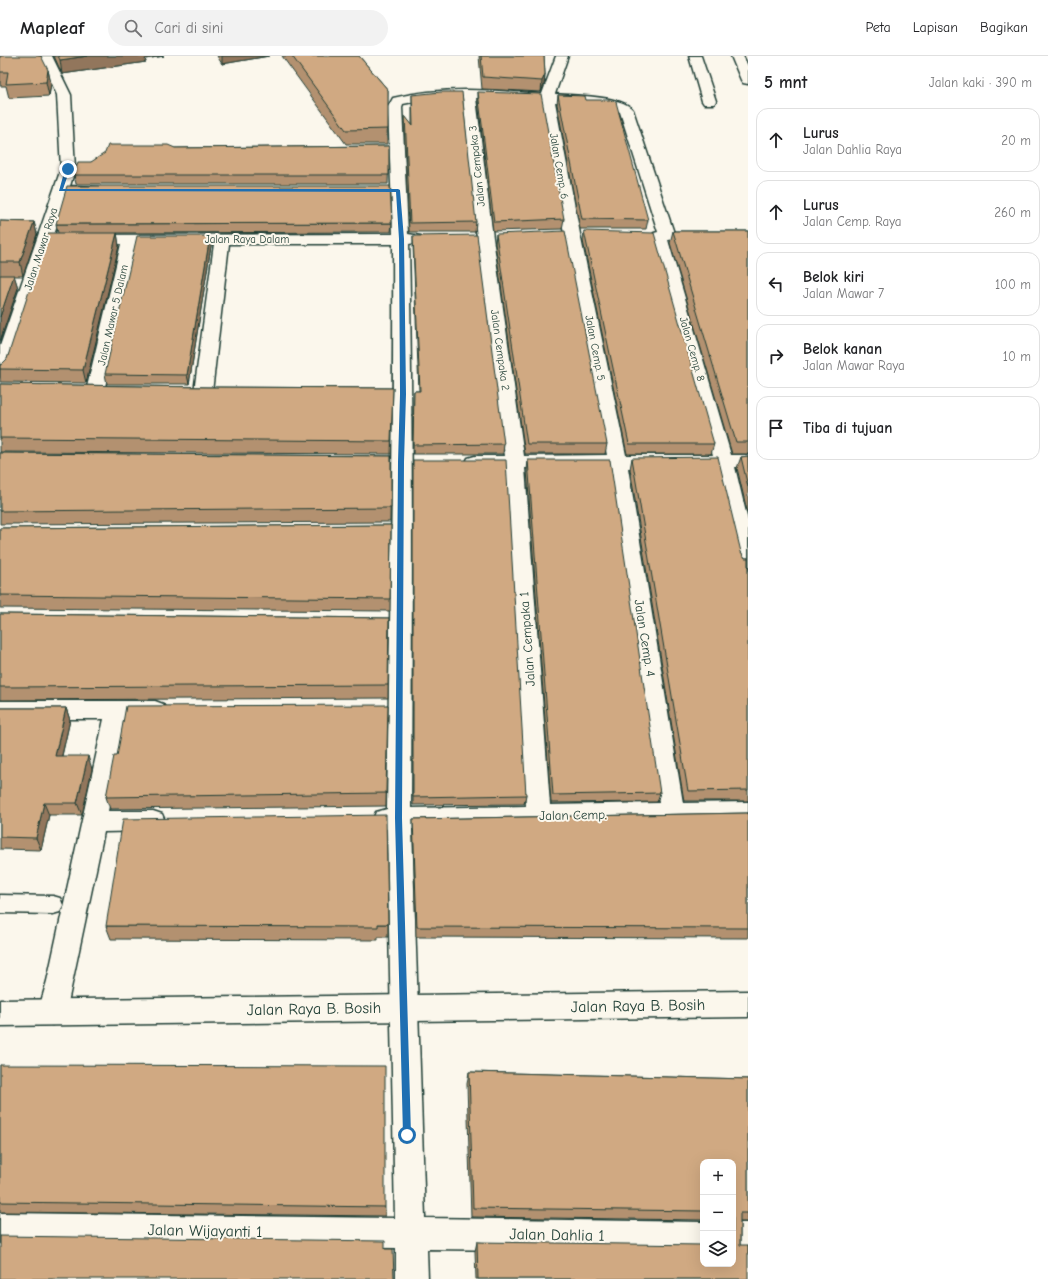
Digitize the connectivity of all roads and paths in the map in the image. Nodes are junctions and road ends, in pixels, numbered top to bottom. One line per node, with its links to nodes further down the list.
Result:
1 (46, 56): 9 (street, Jalan Mawar Raya)
2 (562, 56): 7 (street)
3 (695, 56): 8 (street)
4 (737, 56): 5 (street)
5 (748, 80)
6 (469, 94): 7 (street); 14 (street, Jalan Cempaka 3); 17 (street)
7 (547, 97): 13 (street, Jalan Cemp. 6); 27 (street, Jalan Cemp. 8)
8 (709, 101)
9 (61, 190): 10 (street); 12 (street, Jalan Mawar Raya)
10 (108, 190)
11 (32, 228): 12 (street, Jalan Raya Dalam)
12 (46, 234): 15 (street, Jalan Raya Dalam); 19 (street, Jalan Mawar Raya)
13 (572, 235): 26 (street, Jalan Cemp. 5)
14 (486, 238): 25 (street, Jalan Cempaka 2)
15 (130, 239): 16 (street, Jalan Raya Dalam); 21 (street, Jalan Mawar 5 Dalam)
16 (222, 239): 17 (street, Jalan Raya Dalam); 22 (street)
17 (401, 239): 18 (street, Jalan Raya Dalam); 30 (street)
18 (432, 239)
19 (6, 334): 20 (street, Jalan Mawar Raya)
20 (0, 372)
21 (95, 391)
22 (203, 392)
23 (748, 461): 27 (street)
24 (454, 462): 25 (street)
25 (515, 462): 26 (street); 36 (street, Jalan Cempaka 1)
26 (618, 462): 27 (street); 35 (street, Jalan Cemp. 4)
27 (724, 462): 28 (street, Jalan Cemp. 8)
28 (748, 563)
29 (377, 708): 30 (street)
30 (400, 708): 37 (street)
31 (0, 710): 32 (street)
32 (117, 710): 33 (street); 40 (street)
33 (172, 710)
34 (748, 812): 35 (street, Jalan Cemp.)
35 (673, 813): 36 (street, Jalan Cemp.)
36 (539, 816): 37 (street, Jalan Cemp.)
37 (399, 818): 38 (street, Jalan Cemp.); 44 (street)
38 (360, 819)
39 (172, 821): 40 (street)
40 (93, 822): 45 (street)
41 (0, 904): 42 (lane)
42 (53, 905)
43 (748, 1004): 44 (street, Jalan Raya B. Bosih)
44 (403, 1008): 45 (street, Jalan Raya B. Bosih); 48 (street)
45 (52, 1012): 46 (street, Jalan Raya B. Bosih)
46 (0, 1013)
47 (0, 1228): 48 (street, Jalan Wijayanti 1)
48 (410, 1233): 49 (street, Jalan Dahlia 1); 52 (street)
49 (700, 1237)
50 (736, 1238): 51 (street)
51 (748, 1238)
52 (412, 1279)

